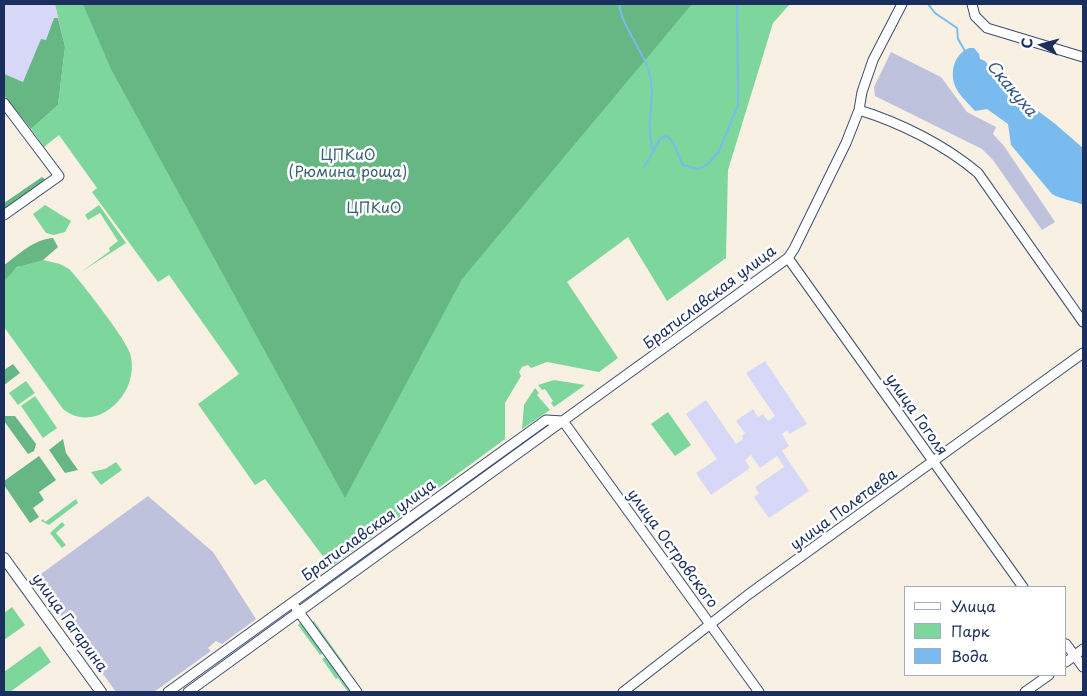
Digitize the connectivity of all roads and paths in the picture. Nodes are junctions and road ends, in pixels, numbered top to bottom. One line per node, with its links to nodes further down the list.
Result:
1 (902, 4): 5 (street, Братиславская улица)
2 (972, 4): 3 (street)
3 (1083, 57)
4 (4, 103): 6 (street)
5 (859, 110): 7 (street, Братиславская улица); 8 (street)
6 (4, 215)
7 (788, 258): 10 (street, Братиславская улица); 11 (street, улица Гоголя)
8 (1083, 322)
9 (1083, 353): 11 (street, улица Полетаева)
10 (562, 421): 15 (street, Братиславская улица); 16 (street, Братиславская улица); 17 (street, улица Островского)
11 (932, 463): 14 (street, улица Гоголя); 17 (street, улица Полетаева)
12 (4, 558): 13 (main road, улица Гагарина)
13 (8, 571): 24 (main road, улица Гагарина); 25 (main road, улица Гагарина)
14 (1022, 586)
15 (292, 603): 16 (street); 26 (street, Братиславская улица)
16 (299, 611): 27 (street, Братиславская улица); 28 (street)
17 (710, 625): 29 (street, улица Полетаева); 30 (street, улица Островского)
18 (1067, 645): 20 (street)
19 (1083, 649): 20 (street)
20 (1075, 656): 21 (street); 22 (street)
21 (1067, 661)
22 (1083, 667)
23 (1048, 676): 31 (street)
24 (93, 692)
25 (101, 692)
26 (168, 692)
27 (188, 692)
28 (357, 692)
29 (623, 692)
30 (760, 692)
31 (1024, 692)

